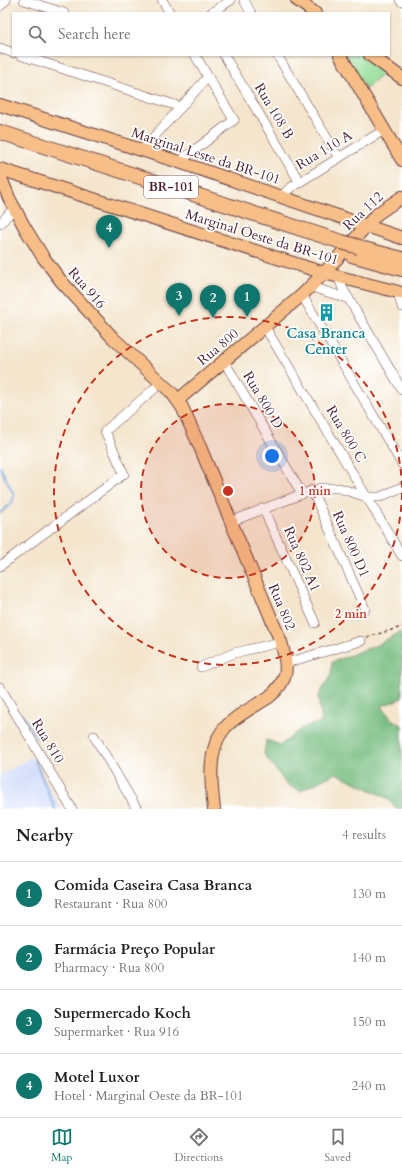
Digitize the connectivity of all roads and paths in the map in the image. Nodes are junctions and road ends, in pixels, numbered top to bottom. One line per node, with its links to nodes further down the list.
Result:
1 (6, 0): 7 (street)
2 (24, 0): 8 (street)
3 (162, 0): 9 (street)
4 (231, 0): 10 (street)
5 (244, 0): 11 (street)
6 (297, 0): 12 (main road)
7 (0, 6)
8 (61, 12)
9 (169, 12)
10 (213, 12)
11 (251, 12)
12 (314, 12)
13 (0, 48): 14 (street)
14 (12, 53)
15 (23, 56): 24 (street)
16 (196, 56): 21 (street)
17 (225, 56): 34 (street, Rua 108 B)
18 (278, 56): 29 (street)
19 (341, 56): 25 (main road)
20 (371, 56): 22 (main road)
21 (208, 77): 24 (street); 31 (street)
22 (402, 78)
23 (0, 105): 28 (main road, Marginal Leste da BR-101)
24 (181, 107): 28 (street)
25 (384, 130): 29 (street, Rua 110 A); 30 (main road)
26 (0, 132): 41 (highway, BR-101)
27 (0, 141): 41 (highway, BR-101)
28 (142, 150): 31 (main road, Marginal Leste da BR-101)
29 (339, 158): 34 (street, Rua 110 A)
30 (402, 160)
31 (180, 162): 35 (main road, Marginal Leste da BR-101)
32 (0, 169): 43 (main road, Marginal Oeste da BR-101)
33 (0, 176): 37 (main road, Rua 916)
34 (299, 182): 35 (street, Rua 110 A)
35 (281, 197): 39 (main road, Marginal Leste da BR-101)
36 (402, 197): 39 (main road, Rua 112)
37 (14, 208): 38 (street); 53 (main road, Rua 916)
38 (0, 224)
39 (365, 227): 40 (main road, Marginal Leste da BR-101); 41 (main road, Rua 112)
40 (402, 238)
41 (345, 250): 42 (highway, BR-101); 43 (main road); 44 (highway, BR-101); 45 (main road, Rua 800); 46 (main road)
42 (402, 259)
43 (308, 268): 45 (main road, Marginal Oeste da BR-101); 47 (main road)
44 (402, 269)
45 (324, 273): 46 (main road, Marginal Oeste da BR-101); 47 (main road, Rua 800)
46 (338, 276): 48 (main road, Marginal Oeste da BR-101); 49 (street)
47 (306, 290): 49 (street); 51 (main road, Rua 800); 56 (street)
48 (400, 292): 50 (street)
49 (349, 299): 54 (street)
50 (402, 307)
51 (265, 327): 52 (main road, Rua 800); 60 (street, Rua 800 C)
52 (224, 361): 55 (main road, Rua 800); 59 (street, Rua 800 D)
53 (161, 383): 55 (main road, Rua 916); 64 (street)
54 (402, 390)
55 (178, 400): 62 (main road, Rua 802)
56 (402, 464)
57 (402, 487): 60 (street)
58 (312, 490): 59 (street); 60 (street); 65 (street, Rua 800 D1)
59 (302, 494): 61 (street)
60 (367, 496): 63 (street, Rua 800 C)
61 (263, 508): 62 (street); 66 (street, Rua 802 A1)
62 (230, 522): 69 (main road, Rua 802)
63 (402, 556)
64 (0, 566)
65 (366, 609)
66 (315, 622)
67 (402, 628): 68 (path)
68 (361, 641): 70 (street)
69 (280, 642): 70 (main road, Rua 802); 71 (street)
70 (286, 663): 76 (main road, Rua 802)
71 (201, 667)
72 (0, 687): 74 (street, Rua 810)
73 (94, 736): 75 (street)
74 (72, 809)
75 (137, 809)
76 (214, 809)

